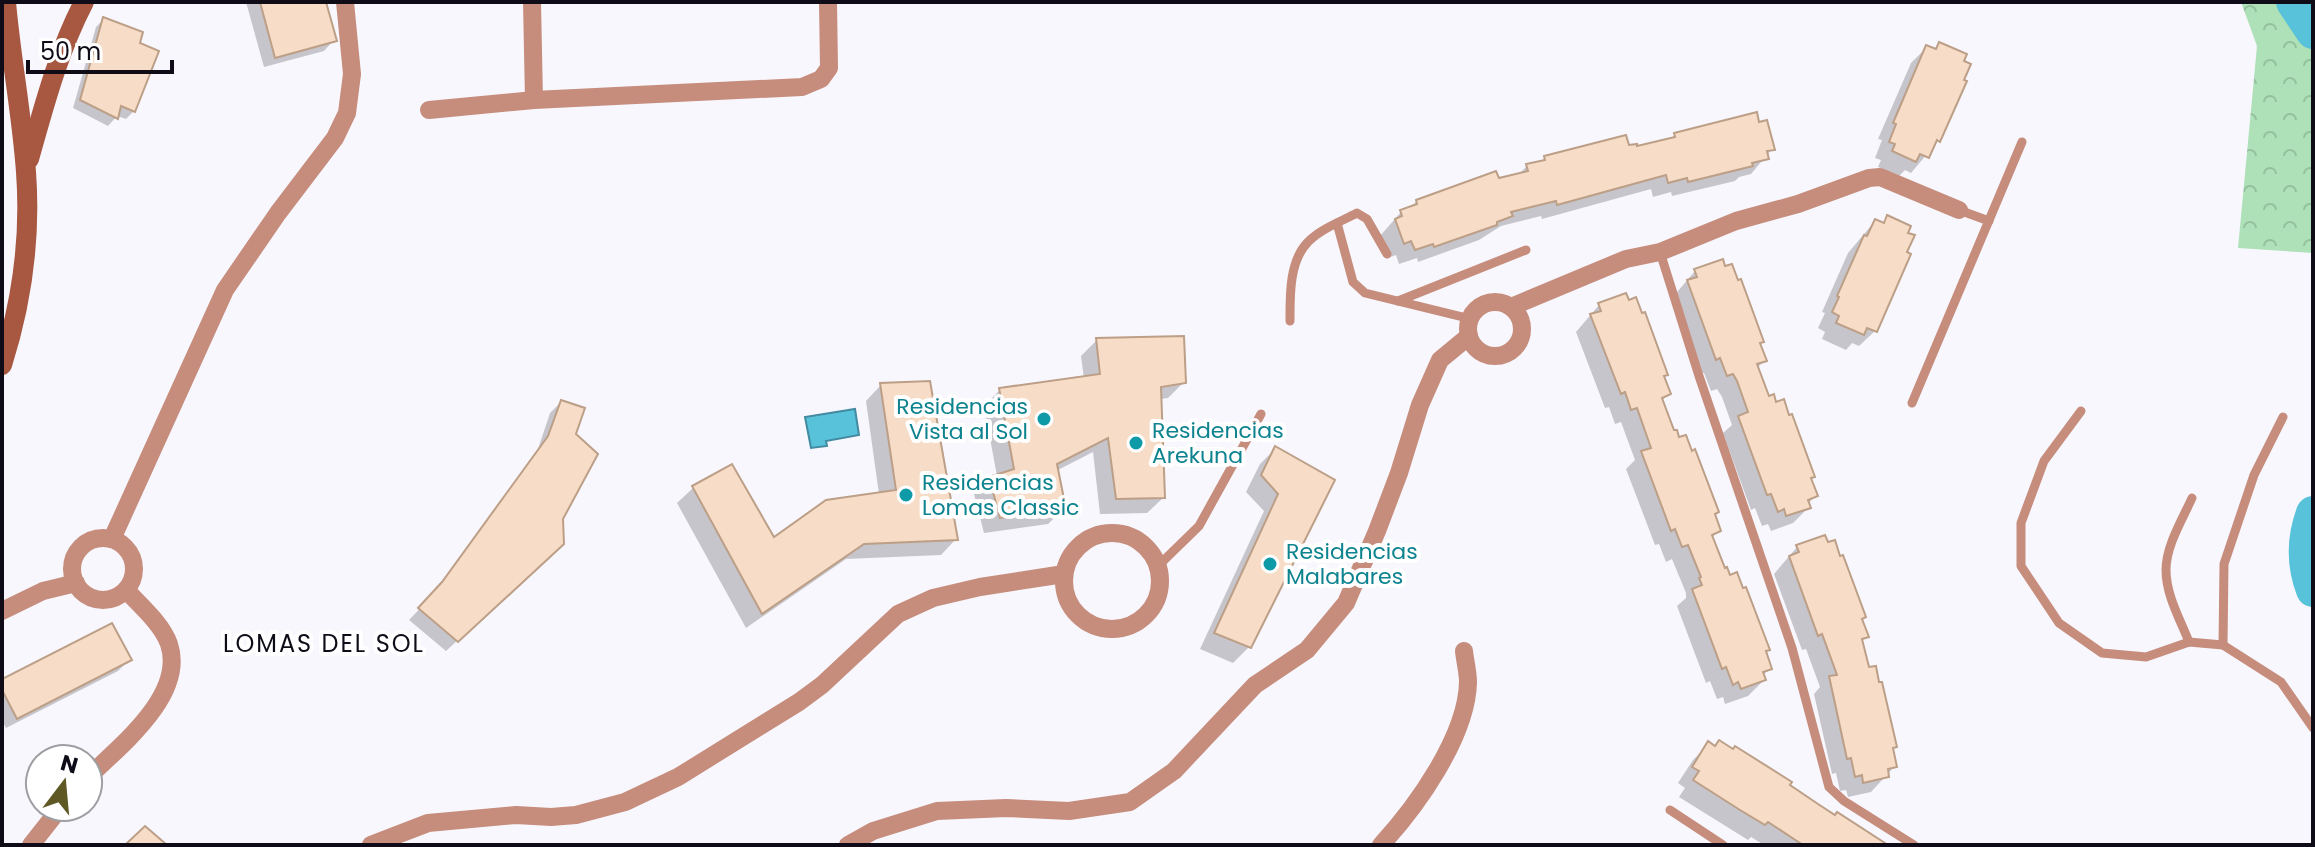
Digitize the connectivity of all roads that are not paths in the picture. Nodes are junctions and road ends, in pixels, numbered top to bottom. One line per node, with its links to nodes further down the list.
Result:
1 (6, 2): 9 (main road)
2 (84, 2): 9 (main road)
3 (345, 2): 26 (street)
4 (532, 2): 6 (street)
5 (828, 2): 6 (street)
6 (534, 100): 7 (street)
7 (429, 110)
8 (2022, 142): 11 (lane)
9 (26, 171): 20 (main road)
10 (1959, 210): 11 (lane); 14 (street)
11 (1989, 221): 21 (lane)
12 (1337, 223): 15 (lane); 16 (lane); 18 (lane)
13 (1526, 250): 16 (lane)
14 (1660, 252): 17 (street); 44 (lane)
15 (1387, 254)
16 (1398, 301): 19 (lane)
17 (1511, 307): 19 (street); 19 (street)
18 (1290, 321)
19 (1470, 327): 41 (street)
20 (2, 365)
21 (1912, 403)
22 (2081, 411): 32 (lane)
23 (1261, 414): 27 (lane)
24 (2283, 417): 33 (lane)
25 (2192, 498): 32 (lane)
26 (112, 539): 29 (street); 30 (street)
27 (1158, 566): 28 (street); 28 (street)
28 (1064, 574): 40 (street)
29 (76, 583): 30 (street); 31 (street)
30 (126, 590): 36 (street)
31 (2, 611)
32 (2189, 642): 33 (lane)
33 (2223, 645): 35 (lane)
34 (1464, 651): 42 (street)
35 (2313, 728)
36 (104, 760)
37 (1670, 810): 43 (lane)
38 (48, 823): 39 (street)
39 (31, 845)
40 (371, 845)
41 (848, 845)
42 (1381, 845)
43 (1723, 845)
44 (1914, 845)

